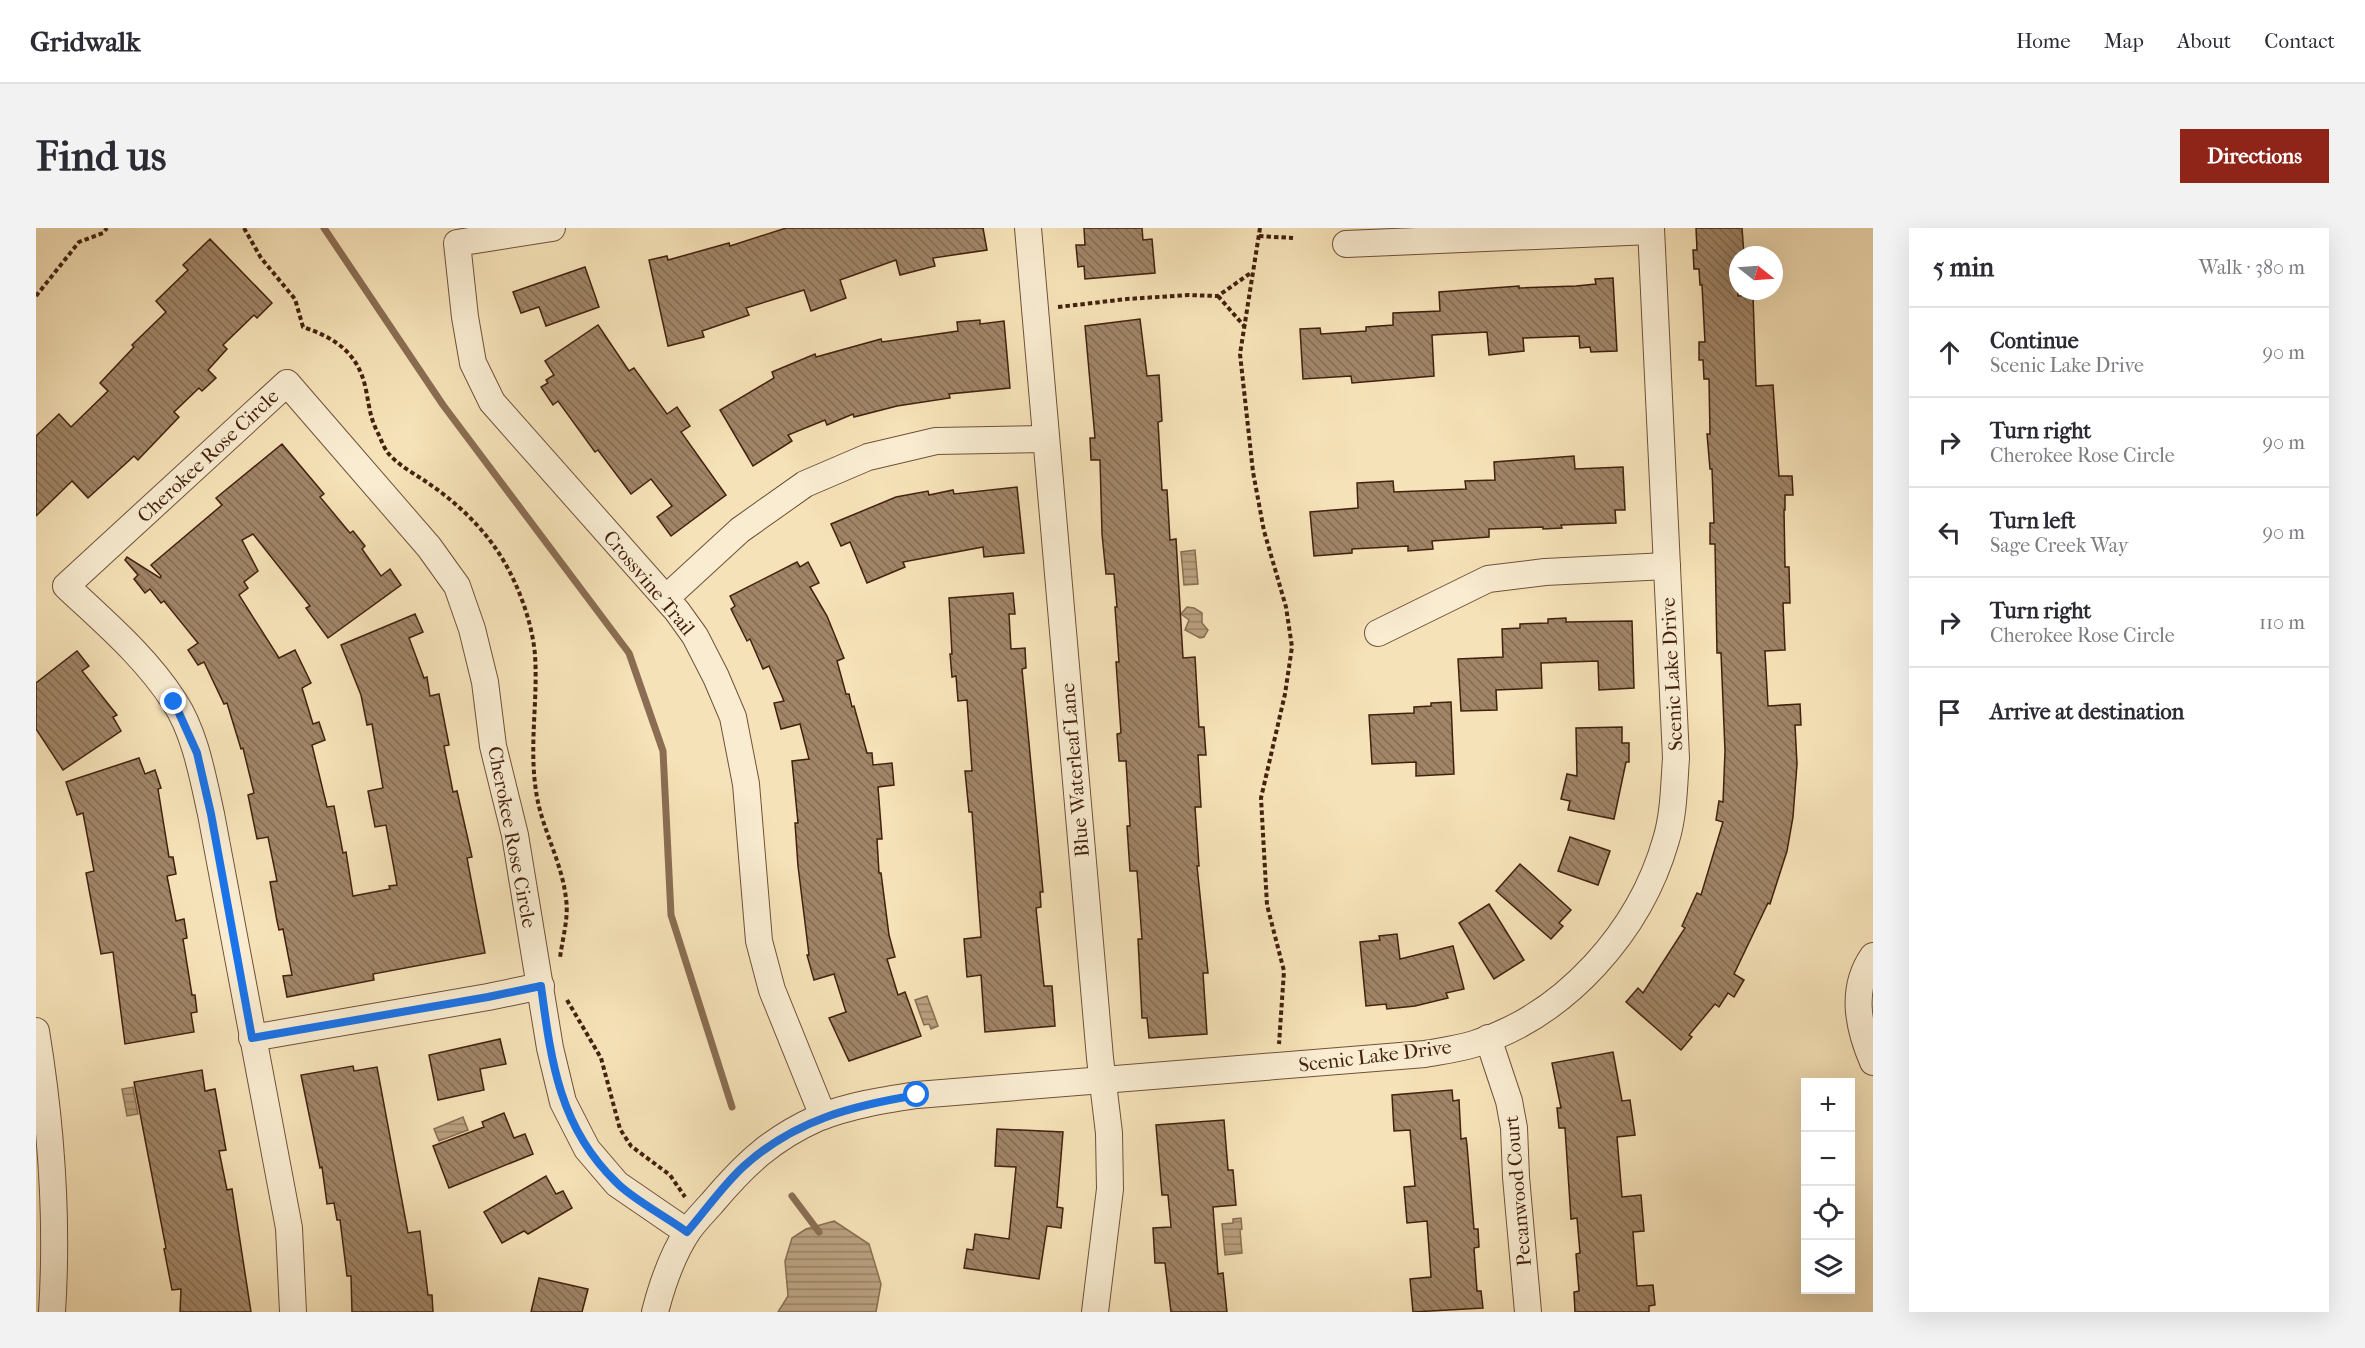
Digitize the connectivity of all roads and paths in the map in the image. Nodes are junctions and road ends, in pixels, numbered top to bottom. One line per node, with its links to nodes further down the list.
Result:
1 (107, 228): 10 (path)
2 (552, 228): 16 (street, Crossvine Trail)
3 (1028, 228): 14 (street, Blue Waterleaf Lane)
4 (1260, 228): 6 (path)
5 (1651, 229): 8 (street); 15 (street, Scenic Lake Drive)
6 (1259, 236): 7 (path); 9 (path)
7 (1293, 238)
8 (1346, 244)
9 (1253, 272): 11 (path); 13 (path)
10 (36, 296)
11 (1218, 296): 12 (path); 13 (path)
12 (1057, 307)
13 (1245, 327): 23 (path)
14 (1046, 439): 16 (street); 26 (street, Blue Waterleaf Lane)
15 (1667, 566): 17 (street); 22 (street, Scenic Lake Drive)
16 (666, 598): 28 (street, Crossvine Trail)
17 (1378, 633)
18 (1870, 959): 24 (street)
19 (541, 986): 21 (street); 21 (street, Cherokee Rose Circle); 29 (street, Cherokee Rose Circle)
20 (36, 1031): 25 (street)
21 (252, 1038): 31 (street, Cherokee Rose Circle)
22 (1488, 1038): 26 (street, Scenic Lake Drive); 34 (street, Pecanwood Court)
23 (1279, 1045)
24 (1873, 1062)
25 (40, 1078): 27 (street)
26 (1102, 1081): 28 (street, Scenic Lake Drive); 33 (street, Blue Waterleaf Lane)
27 (41, 1112): 30 (street)
28 (823, 1116): 29 (street, Scenic Lake Drive)
29 (687, 1232): 32 (street, Scenic Lake Drive)
30 (52, 1312)
31 (293, 1312)
32 (655, 1312)
33 (1095, 1312)
34 (1528, 1312)

